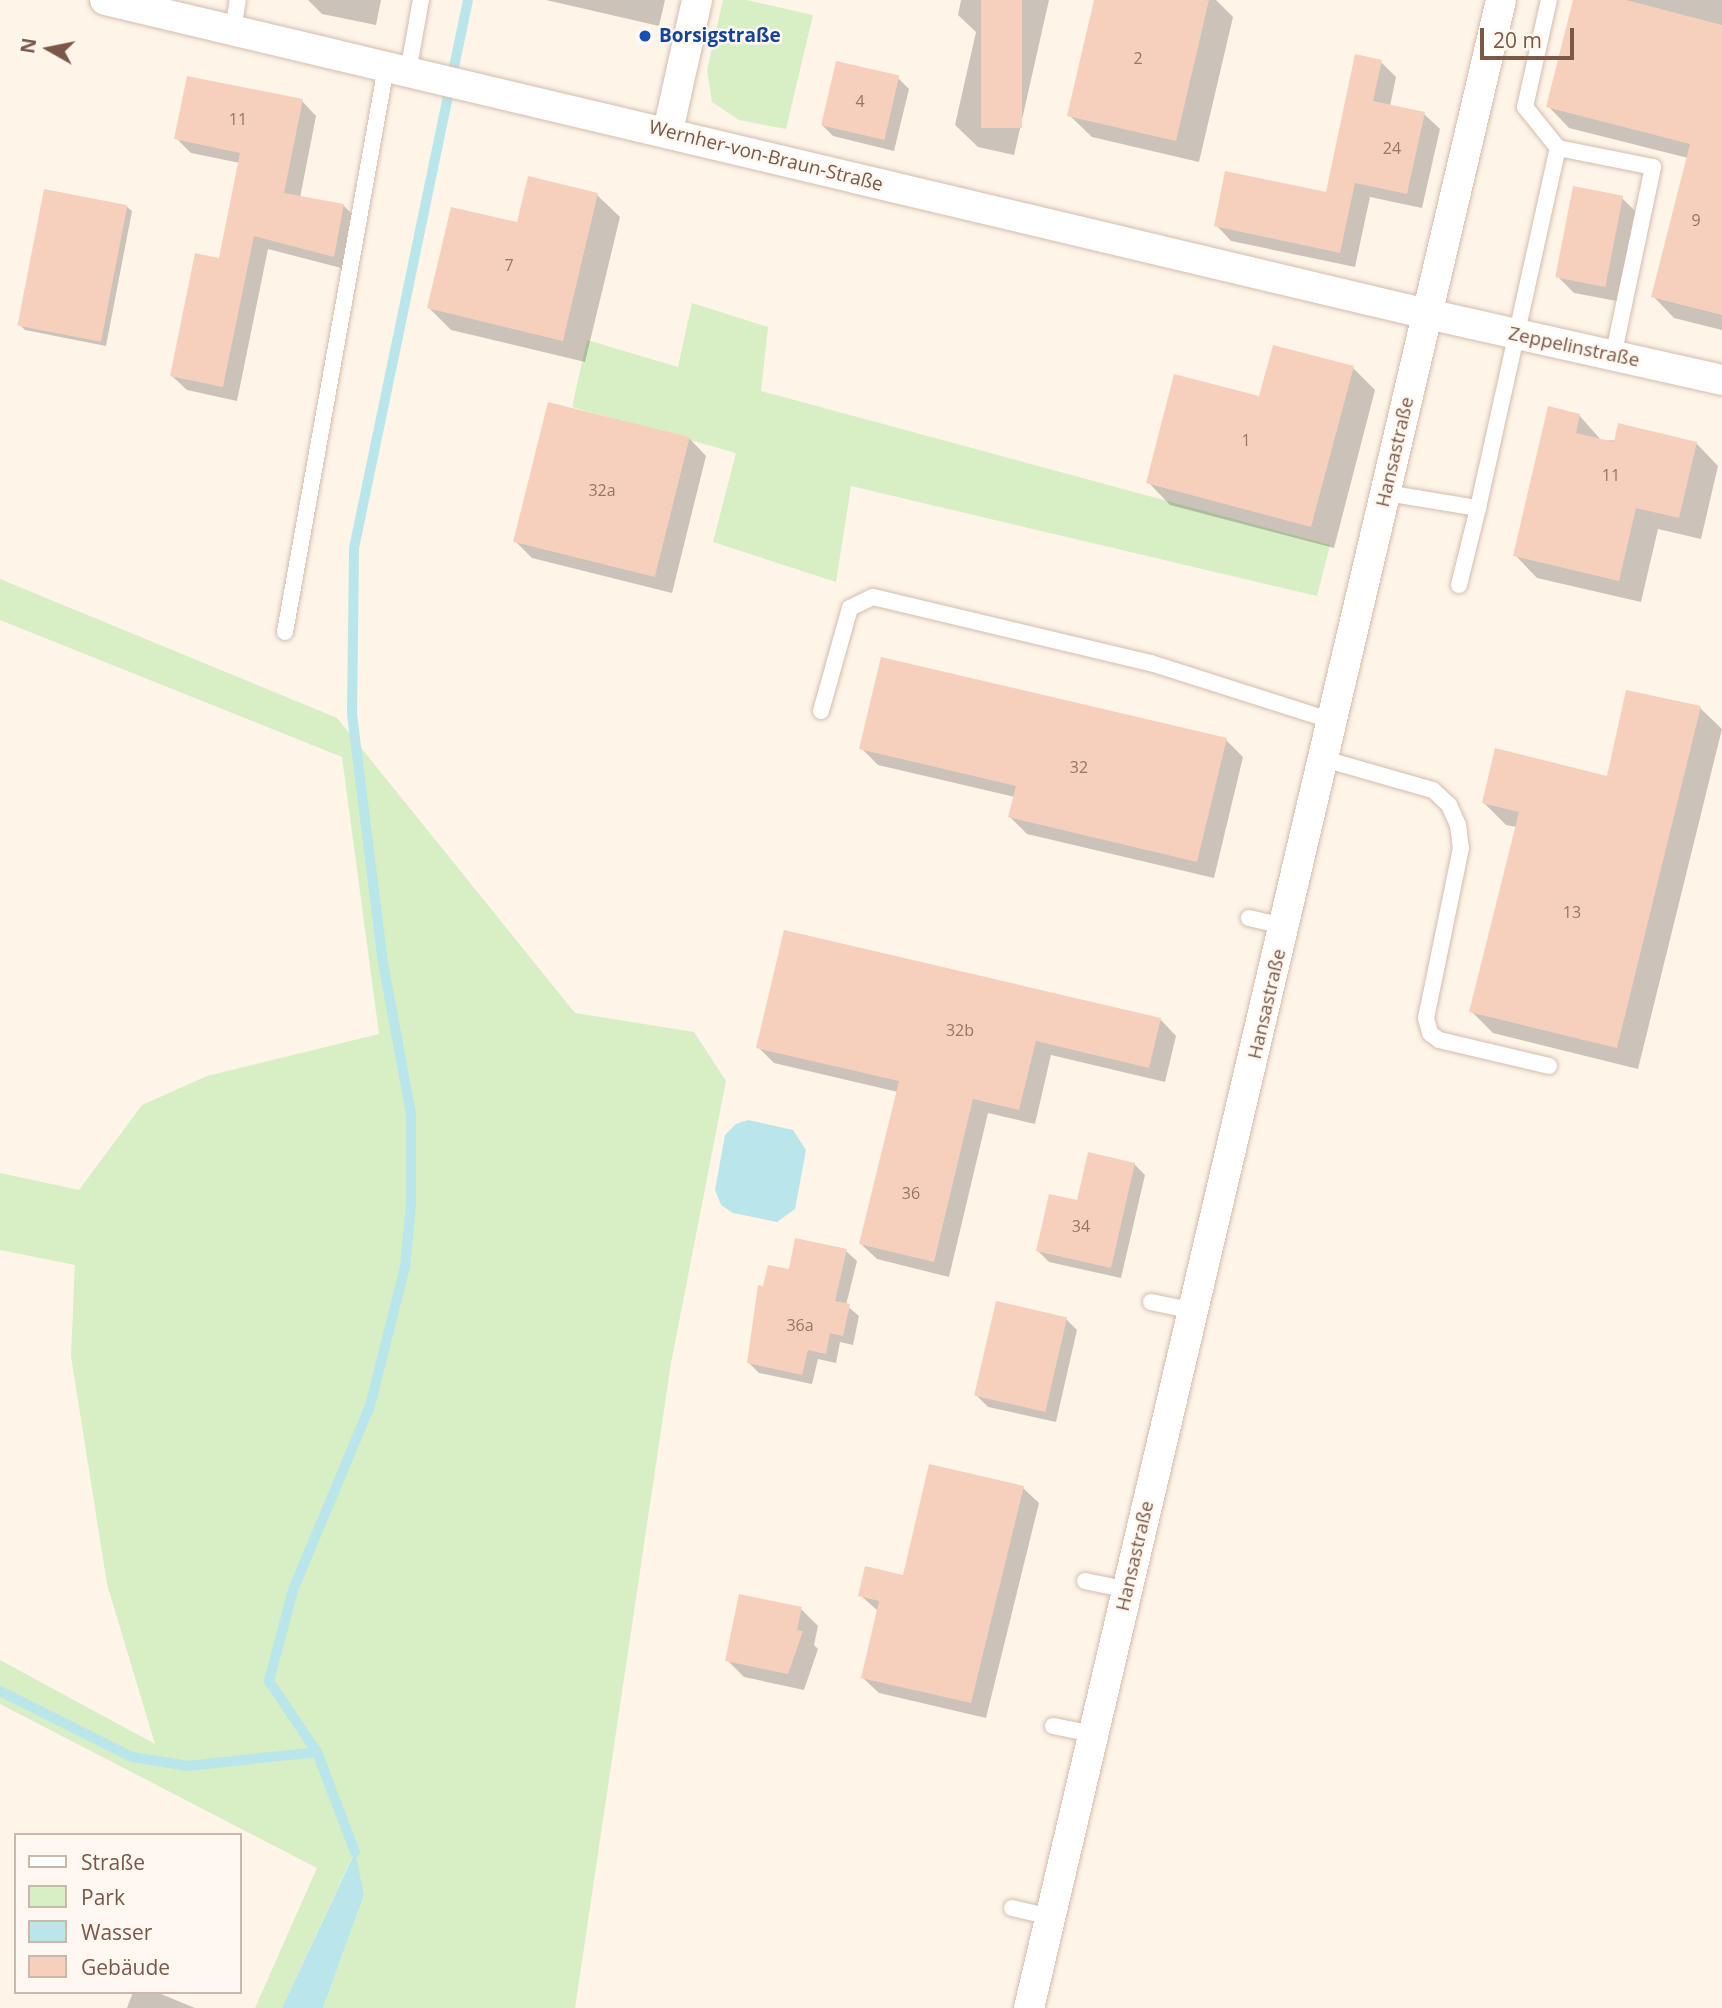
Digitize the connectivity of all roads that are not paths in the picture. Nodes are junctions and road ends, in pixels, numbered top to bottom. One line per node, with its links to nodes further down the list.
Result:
1 (105, 0): 7 (street, Wernher-von-Braun-Straße)
2 (238, 0): 7 (lane)
3 (421, 0): 8 (lane)
4 (697, 0): 9 (street)
5 (1502, 0): 11 (street, Hansastraße)
6 (1549, 0): 10 (lane)
7 (233, 30): 8 (street, Wernher-von-Braun-Straße)
8 (408, 72): 9 (street, Wernher-von-Braun-Straße); 18 (lane)
9 (668, 131): 11 (street, Wernher-von-Braun-Straße)
10 (1558, 148): 12 (lane); 13 (lane)
11 (1427, 314): 12 (street, Zeppelinstraße); 15 (street, Hansastraße)
12 (1519, 335): 13 (street, Zeppelinstraße); 16 (lane)
13 (1613, 356): 14 (street, Zeppelinstraße)
14 (1722, 380)
15 (1386, 493): 16 (lane); 20 (street, Hansastraße)
16 (1478, 508): 17 (lane)
17 (1459, 585)
18 (285, 632)
19 (821, 711): 20 (lane)
20 (1333, 721): 21 (street, Hansastraße)
21 (1324, 759): 23 (street, Hansastraße); 24 (lane)
22 (1249, 918): 23 (lane)
23 (1285, 926): 26 (street, Hansastraße)
24 (1549, 1066)
25 (1151, 1302): 26 (lane)
26 (1194, 1311): 28 (street, Hansastraße)
27 (1085, 1581): 28 (lane)
28 (1128, 1590): 30 (street, Hansastraße)
29 (1053, 1726): 30 (lane)
30 (1093, 1734): 32 (street, Hansastraße)
31 (1012, 1908): 32 (lane)
32 (1051, 1917): 33 (street, Hansastraße)
33 (1029, 2008)

